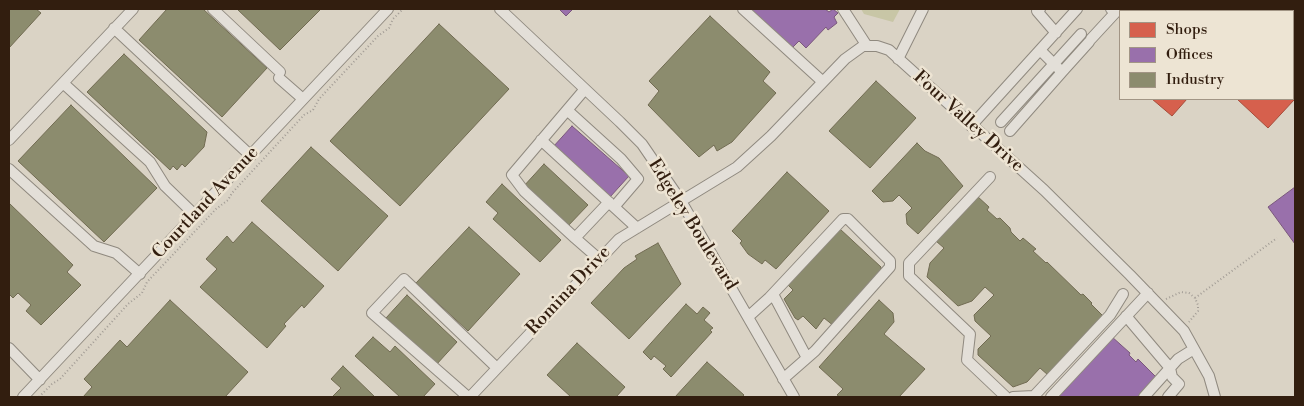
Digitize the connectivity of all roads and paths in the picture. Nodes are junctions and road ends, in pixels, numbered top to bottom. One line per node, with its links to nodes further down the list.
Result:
1 (133, 9): 12 (street)
2 (213, 9): 23 (street)
3 (388, 9): 23 (street, Courtland Avenue)
4 (403, 9): 57 (path)
5 (500, 9): 22 (street, Edgeley Boulevard)
6 (743, 9): 21 (street)
7 (844, 9): 15 (street)
8 (923, 9): 17 (street)
9 (1040, 9): 13 (street)
10 (1111, 9): 14 (street)
11 (1073, 10): 13 (street)
12 (114, 28): 20 (street); 30 (street)
13 (1056, 33): 16 (street)
14 (1087, 39): 18 (street); 19 (street)
15 (868, 46): 17 (street, Four Valley Drive); 21 (street)
16 (1040, 50): 18 (street); 26 (street)
17 (898, 58): 26 (street, Four Valley Drive)
18 (1054, 64): 19 (street); 25 (street)
19 (1062, 72): 27 (street)
20 (63, 82): 28 (street); 35 (street)
21 (823, 82): 33 (street)
22 (585, 89): 24 (street); 33 (street, Edgeley Boulevard)
23 (303, 99): 30 (street, Courtland Avenue)
24 (567, 110): 29 (street); 34 (street)
25 (1001, 122)
26 (971, 126): 41 (street, Four Valley Drive)
27 (1010, 131)
28 (9, 140)
29 (541, 140): 34 (street); 37 (street)
30 (251, 156): 35 (street, Courtland Avenue)
31 (9, 170): 40 (street)
32 (990, 177): 60 (street)
33 (681, 200): 36 (street, Romina Drive); 47 (street, Edgeley Boulevard)
34 (612, 205): 36 (street); 37 (street)
35 (195, 215): 40 (street, Courtland Avenue)
36 (637, 228): 39 (street, Romina Drive)
37 (576, 238): 39 (street)
38 (1277, 238): 44 (path)
39 (599, 259): 52 (street, Romina Drive)
40 (140, 274): 55 (street, Courtland Avenue)
41 (1148, 293): 45 (street, Four Valley Drive); 46 (street)
42 (773, 294): 47 (street); 51 (street); 51 (street)
43 (1123, 294): 61 (street)
44 (1195, 298): 45 (path); 48 (path)
45 (1158, 304): 48 (street, Four Valley Drive)
46 (1126, 316): 53 (street); 62 (street)
47 (748, 317): 54 (street, Edgeley Boulevard)
48 (1181, 329): 50 (street, Four Valley Drive)
49 (9, 348): 55 (street)
50 (1194, 349): 53 (street); 65 (street, Four Valley Drive)
51 (807, 358): 54 (street)
52 (497, 368): 58 (street, Romina Drive); 58 (street)
53 (1170, 368): 63 (street); 64 (street)
54 (783, 379): 59 (street, Edgeley Boulevard)
55 (40, 380): 56 (street, Courtland Avenue)
56 (23, 397)
57 (39, 397)
58 (469, 397)
59 (794, 397)
60 (1006, 397)
61 (1013, 397)
62 (1051, 397)
63 (1144, 397)
64 (1168, 397)
65 (1215, 397)

